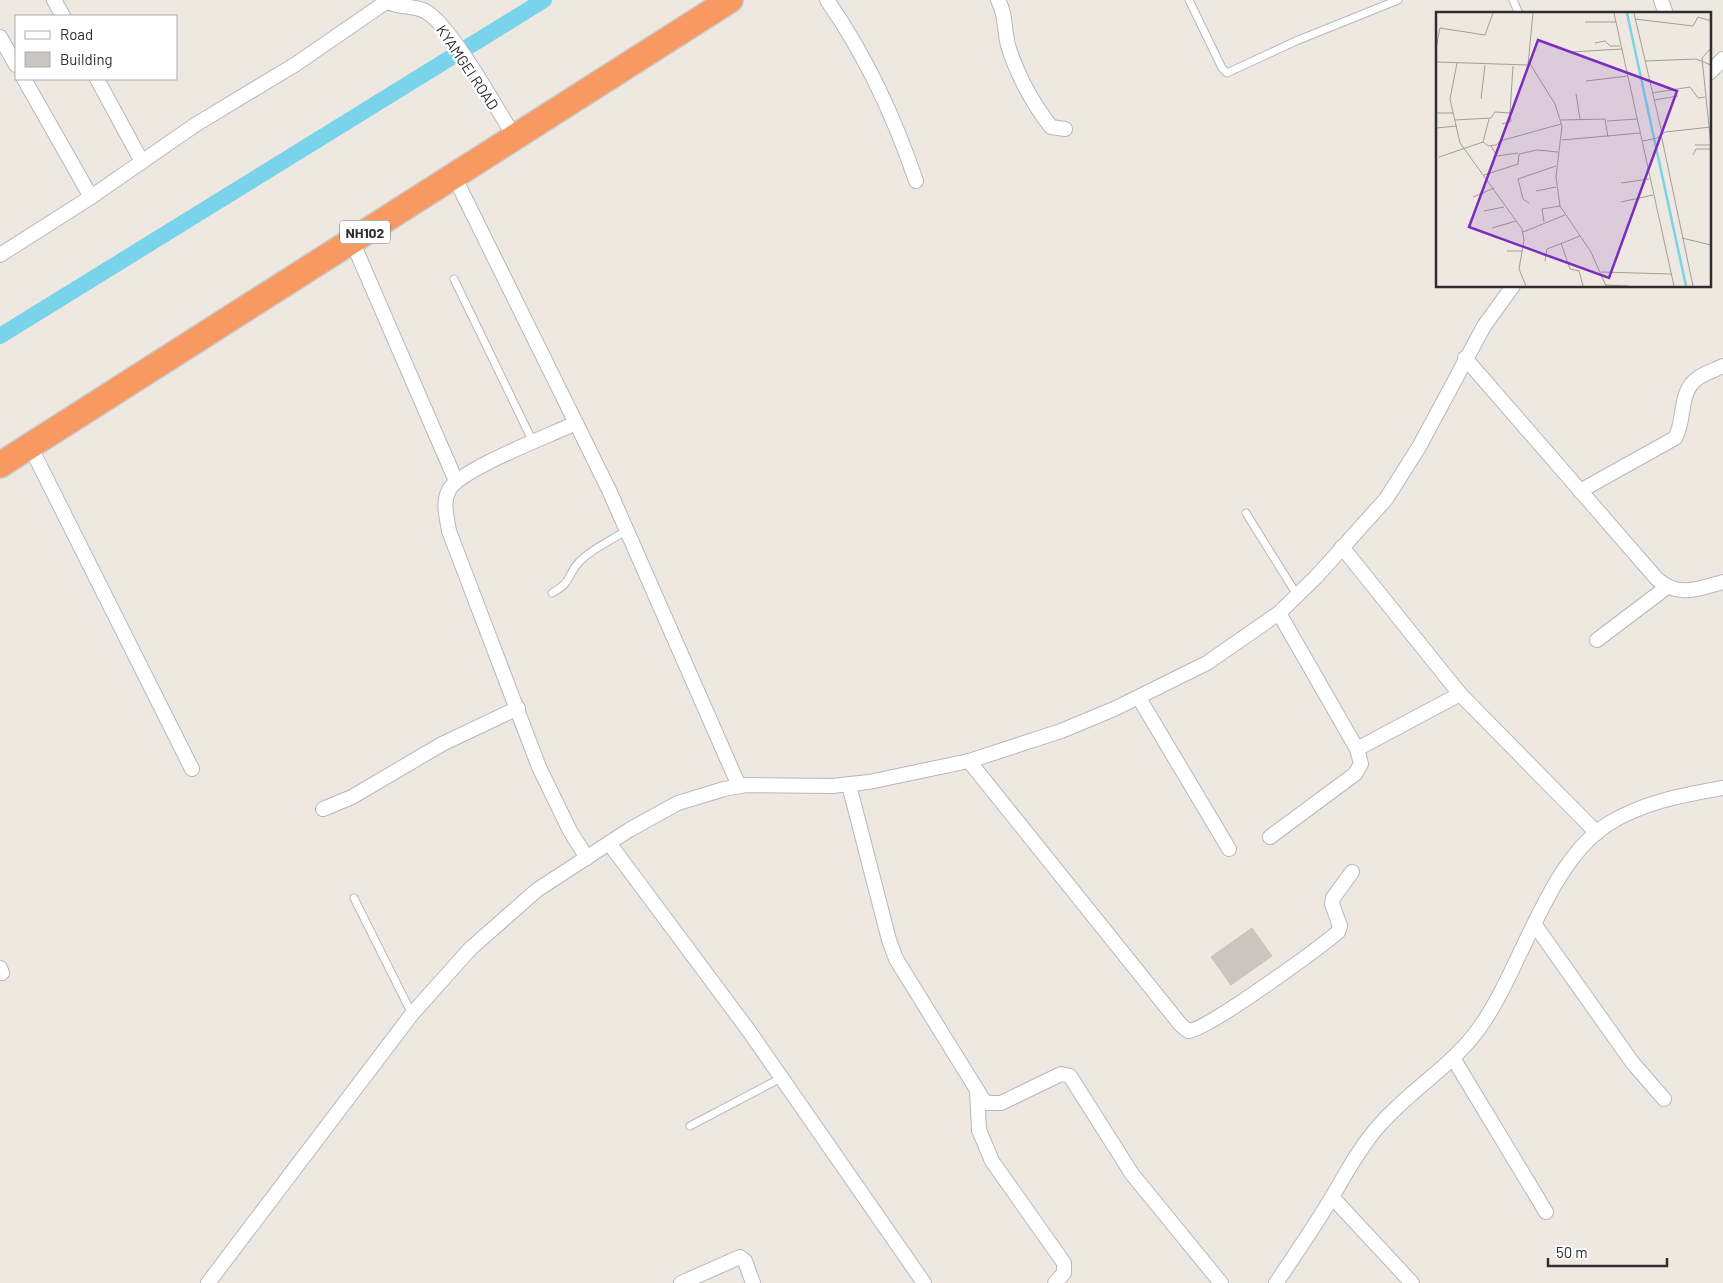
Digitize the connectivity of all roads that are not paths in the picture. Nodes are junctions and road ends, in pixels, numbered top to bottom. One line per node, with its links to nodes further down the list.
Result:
1 (54, 0): 13 (street)
2 (730, 0): 21 (highway, NH102)
3 (827, 0): 24 (street)
4 (998, 0): 20 (street)
5 (1189, 0): 6 (lane)
6 (1398, 0)
7 (1513, 0): 11 (lane)
8 (1661, 0): 12 (street)
9 (385, 1): 10 (street, KYAMGEI ROAD); 22 (street)
10 (405, 3): 21 (street, KYAMGEI ROAD)
11 (1518, 12)
12 (1665, 12)
13 (62, 15)
14 (0, 37): 16 (street)
15 (1723, 59): 17 (street)
16 (15, 63)
17 (1710, 72)
18 (25, 80): 25 (street)
19 (98, 80): 22 (street)
20 (1065, 129)
21 (514, 136): 23 (highway, NH102)
22 (142, 162): 25 (street)
23 (454, 176): 26 (highway, NH102); 32 (street)
24 (916, 182)
25 (91, 197): 27 (street)
26 (352, 241): 34 (highway, NH102); 36 (street)
27 (0, 255)
28 (454, 279): 33 (lane)
29 (1512, 288): 30 (street)
30 (1465, 358): 37 (street); 40 (street)
31 (1723, 366): 37 (street)
32 (576, 423): 33 (street); 39 (street)
33 (533, 443): 36 (street)
34 (30, 446): 35 (highway, NH102); 52 (street)
35 (0, 465)
36 (456, 481): 49 (street)
37 (1580, 491): 42 (street)
38 (1246, 513): 44 (lane)
39 (627, 530): 43 (lane); 54 (street)
40 (1342, 547): 44 (street); 47 (street)
41 (1723, 582): 42 (street)
42 (1667, 587): 46 (street)
43 (552, 593)
44 (1297, 595): 45 (street)
45 (1280, 612): 48 (street); 50 (street)
46 (1598, 640)
47 (1460, 694): 50 (street); 57 (street)
48 (1139, 698): 51 (street); 60 (street)
49 (518, 708): 56 (street); 61 (street)
50 (1357, 749): 58 (street)
51 (969, 761): 53 (street); 62 (street)
52 (192, 769)
53 (849, 785): 54 (street); 68 (street)
54 (739, 786): 59 (street)
55 (1723, 788): 57 (street)
56 (323, 808)
57 (1597, 833): 64 (street)
58 (1270, 837)
59 (609, 843): 61 (street); 67 (street)
60 (1229, 849)
61 (586, 858): 65 (street)
62 (1352, 872)
63 (354, 898): 65 (lane)
64 (1535, 925): 66 (street); 69 (street)
65 (412, 1014): 73 (street)
66 (1453, 1058): 71 (street); 72 (street)
67 (781, 1078): 70 (lane); 76 (street)
68 (977, 1090): 77 (street); 78 (street)
69 (1664, 1099)
70 (690, 1126)
71 (1332, 1197): 79 (street); 80 (street)
72 (1546, 1212)
73 (208, 1283)
74 (681, 1283): 75 (street)
75 (753, 1283)
76 (924, 1283)
77 (1055, 1283)
78 (1222, 1283)
79 (1276, 1283)
80 (1412, 1283)

